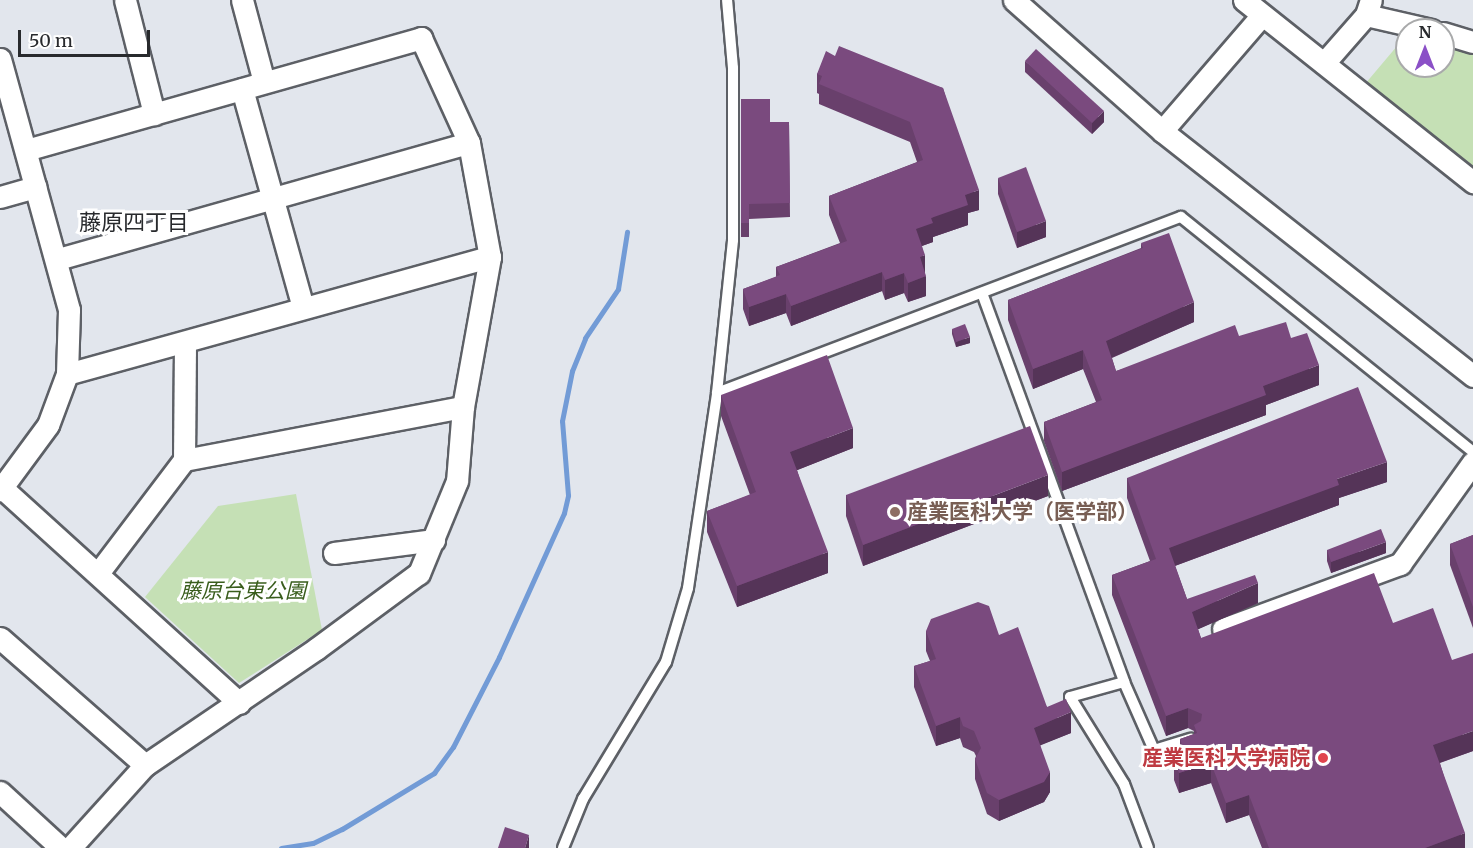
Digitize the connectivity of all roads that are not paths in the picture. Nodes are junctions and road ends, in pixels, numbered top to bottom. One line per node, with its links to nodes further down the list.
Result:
1 (125, 0): 15 (street)
2 (242, 0): 13 (street)
3 (727, 0): 30 (lane)
4 (1014, 0): 16 (street)
5 (1244, 0): 7 (street)
6 (1368, 7): 8 (street); 11 (street)
7 (1263, 15): 11 (street); 16 (street)
8 (1398, 18)
9 (1455, 37): 10 (street)
10 (1473, 42)
11 (1324, 63): 19 (street)
12 (2, 72): 18 (street)
13 (264, 82): 14 (street); 17 (street)
14 (242, 89): 15 (street); 22 (street)
15 (154, 114): 18 (street)
16 (1162, 131): 29 (street)
17 (469, 143): 22 (street); 23 (street)
18 (26, 150): 20 (street)
19 (1473, 182)
20 (36, 187): 21 (street); 24 (street)
21 (0, 197)
22 (273, 199): 24 (street); 26 (street)
23 (490, 257): 26 (street); 31 (street)
24 (58, 259): 28 (street)
25 (982, 293): 30 (lane); 32 (lane); 41 (lane)
26 (303, 307): 27 (street)
27 (185, 343): 28 (street); 33 (street)
28 (67, 374): 35 (street)
29 (1473, 376)
30 (717, 393): 48 (lane)
31 (463, 407): 33 (street); 36 (street)
32 (1473, 452)
33 (184, 460): 38 (street)
34 (1473, 462): 39 (street)
35 (1, 488): 38 (street)
36 (434, 540): 37 (street); 42 (street)
37 (334, 553)
38 (99, 572): 42 (street)
39 (1223, 629)
40 (0, 639): 44 (street)
41 (1124, 682): 43 (lane); 49 (lane)
42 (239, 703): 44 (street)
43 (1195, 738)
44 (145, 765): 47 (street)
45 (0, 792): 46 (street)
46 (61, 848)
47 (70, 848)
48 (563, 848)
49 (1148, 848)

